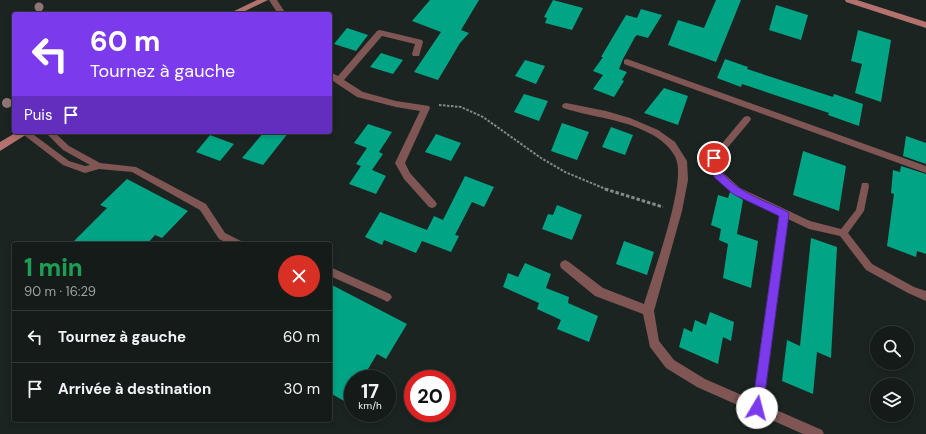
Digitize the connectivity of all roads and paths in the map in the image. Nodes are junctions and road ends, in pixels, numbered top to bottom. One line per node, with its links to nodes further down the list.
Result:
1 (264, 0): 4 (main road)
2 (273, 0): 5 (street)
3 (849, 0): 6 (main road)
4 (237, 12)
5 (281, 12)
6 (925, 21)
7 (416, 54): 10 (street)
8 (627, 62): 19 (lane)
9 (332, 76): 10 (street)
10 (339, 81): 12 (street)
11 (566, 106): 22 (street)
12 (426, 108): 21 (street); 22 (path)
13 (747, 119): 23 (lane)
14 (21, 134): 17 (main road)
15 (27, 134): 18 (lane)
16 (51, 134): 18 (lane)
17 (0, 146)
18 (99, 166): 25 (lane)
19 (926, 170)
20 (865, 186): 24 (lane)
21 (432, 204)
22 (677, 211): 30 (street)
23 (784, 214): 24 (lane); 31 (lane)
24 (843, 233): 28 (lane)
25 (234, 242)
26 (565, 265): 30 (street)
27 (332, 272): 29 (lane)
28 (926, 296)
29 (387, 297)
30 (648, 311): 31 (street)
31 (757, 408): 32 (street)
32 (818, 434)

